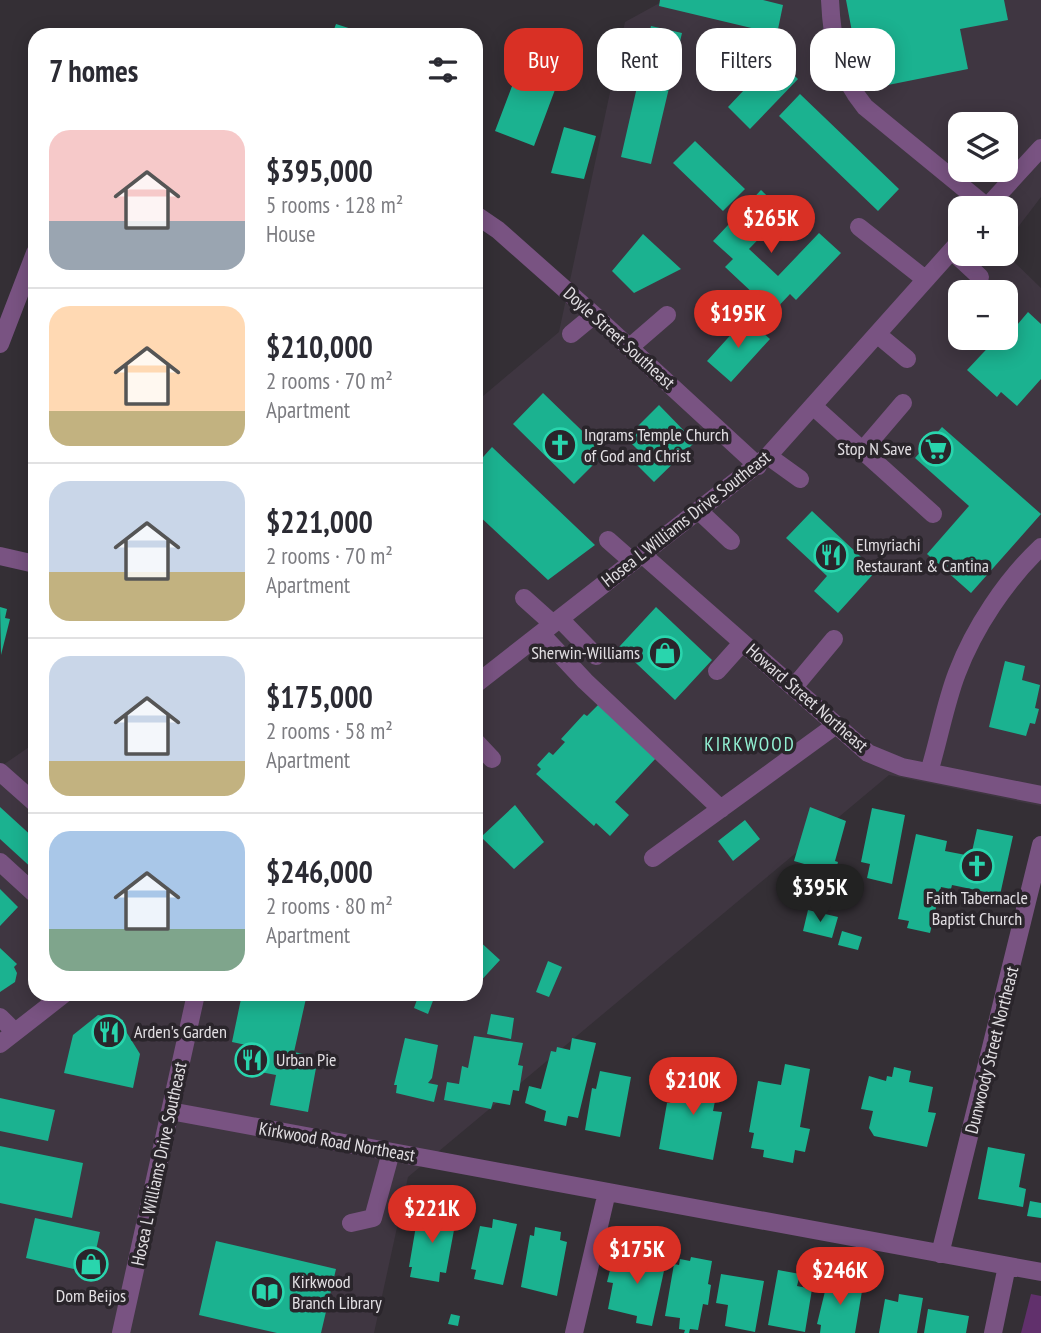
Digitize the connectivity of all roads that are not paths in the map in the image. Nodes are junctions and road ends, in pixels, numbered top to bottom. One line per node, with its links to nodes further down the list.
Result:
1 (830, 0): 3 (street)
2 (1039, 154): 4 (street)
3 (973, 196)
4 (999, 196)
5 (483, 220): 12 (street, Doyle Street Southeast)
6 (859, 227): 11 (street)
7 (948, 254): 11 (street, Hosea L Williams Drive Southeast)
8 (972, 266): 10 (street)
9 (28, 271): 16 (street)
10 (981, 277)
11 (925, 279): 15 (street, Hosea L Williams Drive Southeast)
12 (594, 315): 14 (street); 17 (street, Doyle Street Southeast)
13 (667, 315): 17 (street)
14 (571, 334)
15 (877, 334): 18 (street); 20 (street, Hosea L Williams Drive Southeast)
16 (0, 344)
17 (630, 347): 22 (street, Doyle Street Southeast)
18 (906, 359)
19 (903, 403): 21 (street)
20 (813, 407): 21 (street); 22 (street, Hosea L Williams Drive Southeast)
21 (862, 451): 25 (street)
22 (763, 461): 23 (street, Doyle Street Southeast); 24 (street, Hosea L Williams Drive Southeast)
23 (800, 479)
24 (699, 511): 27 (street); 30 (street, Hosea L Williams Drive Southeast)
25 (933, 514)
26 (608, 540): 30 (street, Howard Street Northeast)
27 (731, 541)
28 (1041, 547): 44 (street)
29 (0, 556): 31 (street)
30 (638, 559): 33 (street, Hosea L Williams Drive Southeast); 35 (street, Howard Street Northeast)
31 (28, 562)
32 (524, 598): 33 (street)
33 (551, 626): 36 (street); 38 (street, Hosea L Williams Drive Southeast); 47 (street)
34 (834, 639): 39 (street)
35 (742, 643): 37 (street); 39 (street, Howard Street Northeast)
36 (596, 656)
37 (717, 671)
38 (483, 679)
39 (794, 687): 40 (street, Howard Street Northeast)
40 (836, 725): 44 (street, Howard Street Northeast); 47 (street)
41 (483, 749): 42 (street)
42 (492, 759)
43 (0, 772): 46 (street)
44 (929, 772): 45 (street, Howard Street Northeast)
45 (1041, 795)
46 (28, 797)
47 (721, 809): 49 (street)
48 (1041, 845): 61 (street, Dunwoody Street Northeast)
49 (653, 858)
50 (0, 862): 51 (street)
51 (28, 888)
52 (55, 1001): 55 (street)
53 (194, 1001): 57 (street, Hosea L Williams Drive Southeast)
54 (0, 1017): 55 (street)
55 (15, 1032): 56 (street)
56 (0, 1044)
57 (170, 1111): 58 (street, Kirkwood Road Northeast); 64 (street, Hosea L Williams Drive Southeast)
58 (391, 1152): 59 (street, Kirkwood Road Northeast); 60 (street)
59 (607, 1192): 61 (street, Kirkwood Road Northeast); 65 (street)
60 (351, 1223)
61 (940, 1254): 62 (street, Kirkwood Road Northeast)
62 (1007, 1266): 63 (street, Kirkwood Road Northeast); 66 (street)
63 (1041, 1272)
64 (121, 1333)
65 (574, 1333)
66 (993, 1333)

